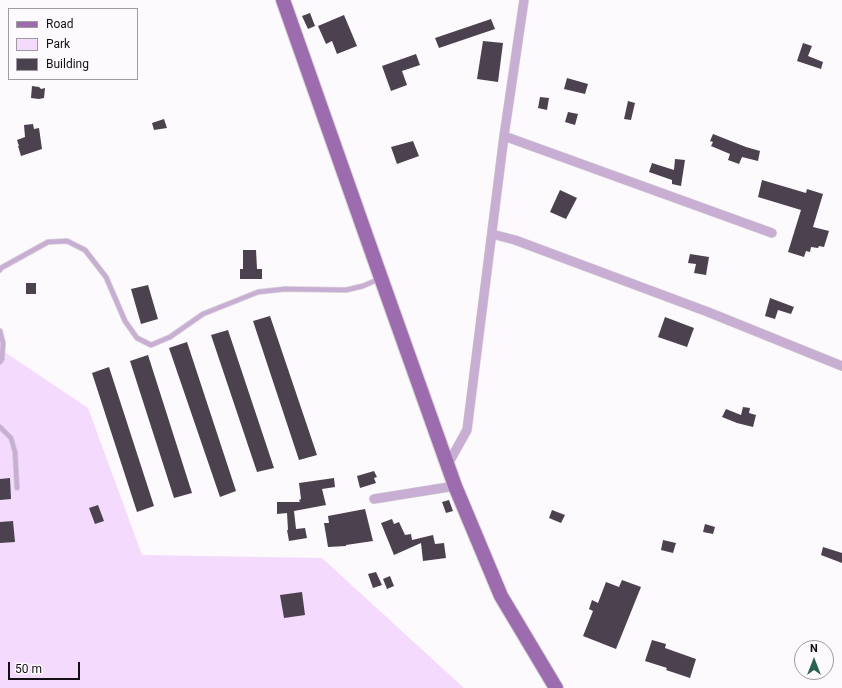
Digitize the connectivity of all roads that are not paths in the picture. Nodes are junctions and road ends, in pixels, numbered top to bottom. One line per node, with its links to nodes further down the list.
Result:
1 (283, 0): 7 (main road)
2 (524, 0): 3 (street)
3 (504, 136): 4 (street); 5 (street)
4 (772, 233)
5 (492, 234): 10 (street); 12 (street)
6 (0, 270): 7 (lane)
7 (381, 278): 12 (main road)
8 (0, 331): 9 (lane)
9 (0, 362)
10 (842, 366)
11 (0, 427): 14 (lane)
12 (448, 464): 13 (main road)
13 (455, 486): 15 (street); 16 (main road)
14 (17, 488)
15 (374, 499)
16 (556, 688)

